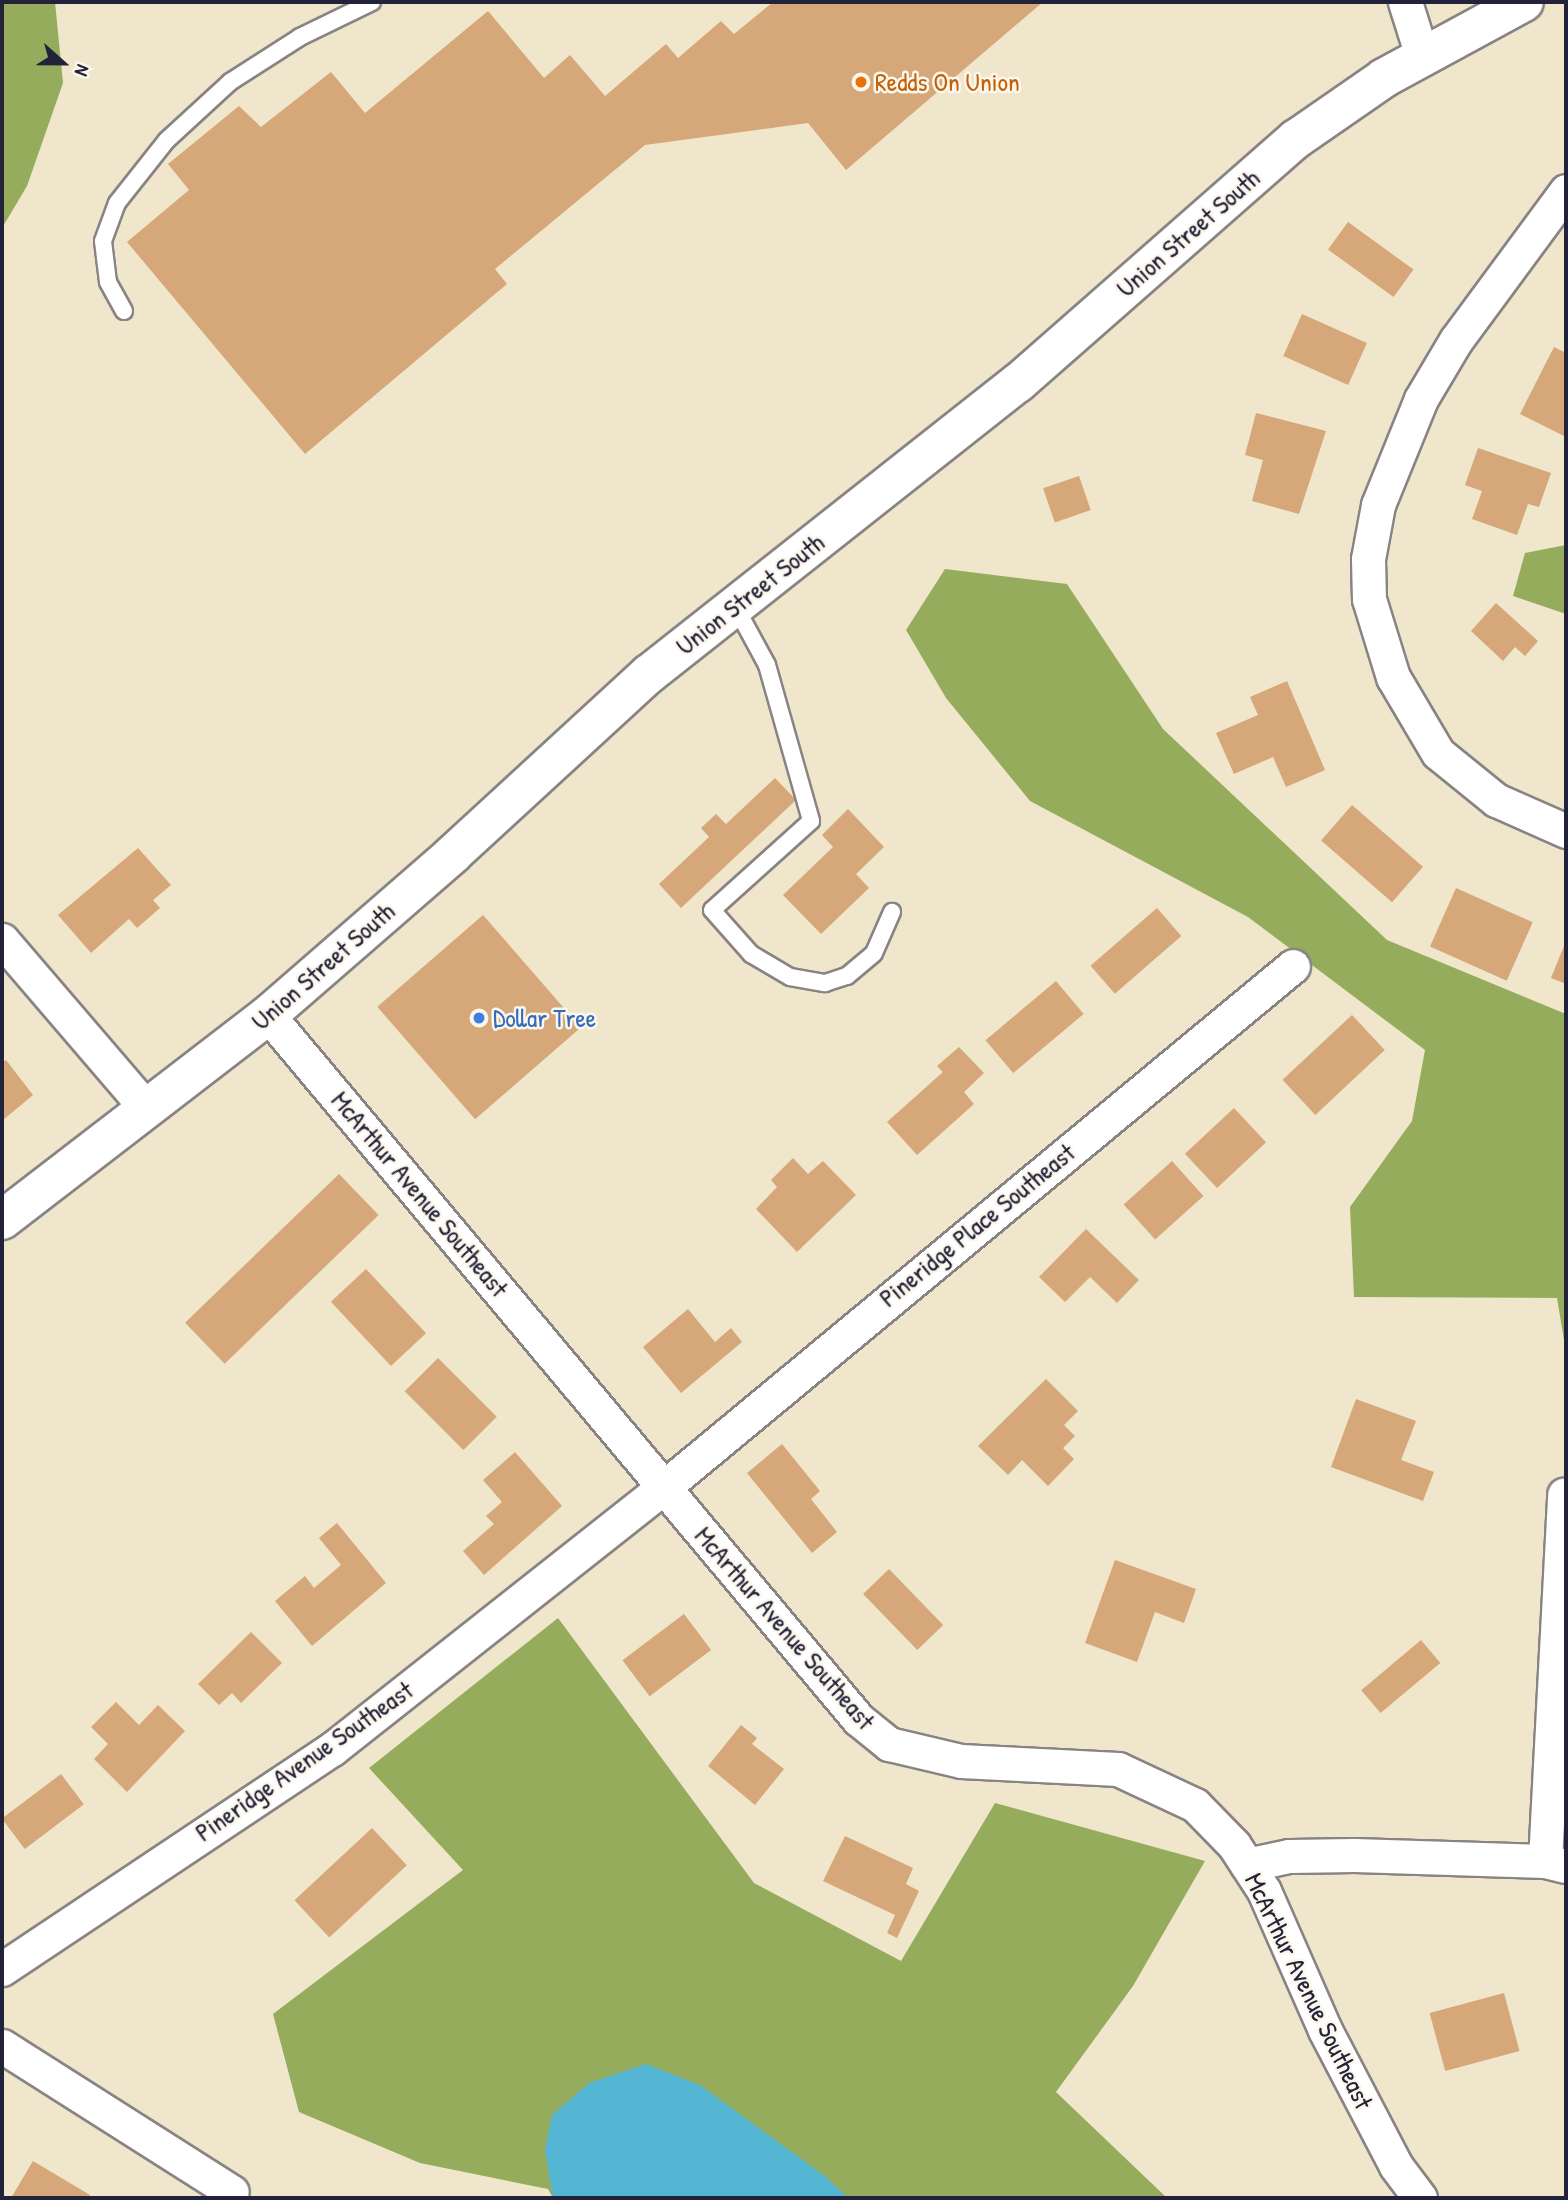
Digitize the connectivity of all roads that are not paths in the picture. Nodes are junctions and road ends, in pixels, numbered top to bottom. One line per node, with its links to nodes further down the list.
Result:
1 (372, 2): 6 (lane)
2 (1405, 2): 4 (street)
3 (1514, 4): 4 (main road, Union Street South)
4 (1422, 56): 7 (main road, Union Street South)
5 (1564, 198): 8 (street)
6 (124, 311)
7 (734, 606): 9 (lane); 12 (main road, Union Street South)
8 (1566, 831)
9 (892, 912)
10 (2, 940): 13 (street)
11 (1293, 967): 15 (street, Pineridge Place Southeast)
12 (268, 1015): 13 (main road, Union Street South); 15 (street, McArthur Avenue Southeast)
13 (147, 1109): 14 (main road, Union Street South)
14 (2, 1220)
15 (663, 1488): 18 (street, McArthur Avenue Southeast); 19 (street, Pineridge Avenue Southeast)
16 (1564, 1494): 17 (street)
17 (1556, 1863): 18 (street)
18 (1247, 1865): 22 (street, McArthur Avenue Southeast)
19 (2, 1969)
20 (2, 2046): 21 (street)
21 (232, 2192)
22 (1420, 2198)

